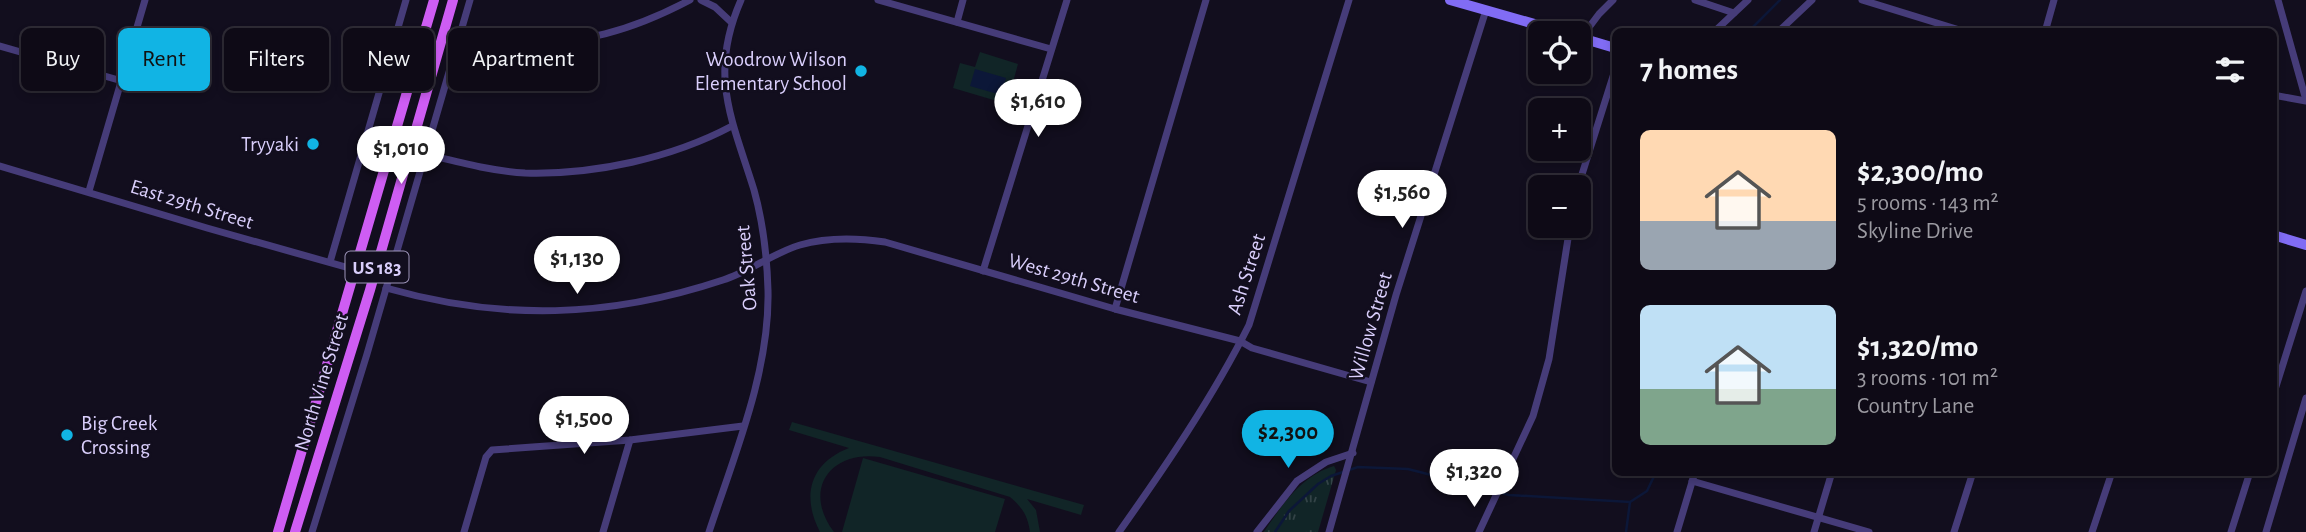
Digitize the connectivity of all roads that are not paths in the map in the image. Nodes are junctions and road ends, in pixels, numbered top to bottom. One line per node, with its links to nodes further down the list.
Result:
1 (145, 0): 30 (street)
2 (406, 0): 56 (street)
3 (434, 0): 57 (main road, North Vine Street / US 183)
4 (453, 0): 59 (main road, North Vine Street / US 183)
5 (470, 0): 31 (street)
6 (690, 0): 36 (street)
7 (701, 0): 26 (street)
8 (741, 0): 26 (street, Oak Street)
9 (878, 0): 27 (street)
10 (963, 0): 27 (street)
11 (1067, 0): 40 (street)
12 (1206, 0): 62 (street)
13 (1349, 0): 63 (street, Ash Street)
14 (1450, 0): 24 (main road)
15 (1613, 0): 23 (street)
16 (1695, 0): 25 (street)
17 (1748, 0): 25 (street)
18 (1812, 0): 33 (street)
19 (1861, 0): 34 (street)
20 (2054, 0): 35 (street)
21 (2278, 0): 46 (street)
22 (1598, 1): 23 (street)
23 (1605, 8): 29 (street)
24 (1486, 10): 28 (main road); 64 (street, Willow Street)
25 (1734, 13): 32 (street)
26 (731, 22): 47 (street, Oak Street)
27 (957, 22): 40 (street)
28 (1528, 22)
29 (1591, 24)
30 (137, 28)
31 (461, 28)
32 (1718, 28)
33 (1782, 28)
34 (1953, 28)
35 (2046, 28)
36 (598, 36)
37 (1591, 40): 39 (main road)
38 (0, 46): 43 (street)
39 (1612, 47)
40 (1051, 49): 58 (street)
41 (448, 74): 48 (street)
42 (1612, 79): 50 (street)
43 (118, 80)
44 (118, 91): 51 (street)
45 (2277, 96): 46 (street)
46 (2306, 100)
47 (732, 126): 48 (street); 55 (street, Oak Street)
48 (425, 154): 60 (street)
49 (0, 166): 51 (street, East 29th Street)
50 (1582, 175)
51 (89, 191): 56 (street, East 29th Street)
52 (2277, 237): 54 (main road)
53 (1568, 238): 86 (street)
54 (2306, 245)
55 (766, 261): 58 (street, West 29th Street); 60 (street); 67 (street, Oak Street)
56 (330, 262): 57 (street, East 29th Street)
57 (355, 270): 59 (street, East 29th Street); 77 (main road, North Vine Street / US 183)
58 (983, 271): 62 (street, West 29th Street)
59 (374, 275): 78 (main road, North Vine Street / US 183)
60 (386, 288): 79 (street)
61 (2306, 291): 65 (street)
62 (1115, 309): 63 (street, West 29th Street)
63 (1240, 341): 64 (street, West 29th Street); 83 (street, Ash Street)
64 (1371, 382): 69 (street, Willow Street)
65 (2277, 383)
66 (2306, 398): 93 (street)
67 (743, 426): 68 (street); 82 (street, Oak Street)
68 (630, 440): 80 (street); 81 (street)
69 (1352, 456): 84 (street); 85 (street, Willow Street)
70 (1694, 476): 75 (street)
71 (1831, 476): 76 (street)
72 (1972, 476): 90 (street)
73 (2111, 476): 91 (street)
74 (2249, 476): 92 (street)
75 (1692, 481): 76 (street); 87 (street)
76 (1818, 518): 88 (street); 89 (street)
77 (278, 532)
78 (295, 532)
79 (312, 532)
80 (464, 532)
81 (603, 532)
82 (709, 532)
83 (1119, 532)
84 (1257, 532)
85 (1329, 532)
86 (1479, 532)
87 (1677, 532)
88 (1814, 532)
89 (1869, 532)
90 (1954, 532)
91 (2092, 532)
92 (2231, 532)
93 (2266, 532)

